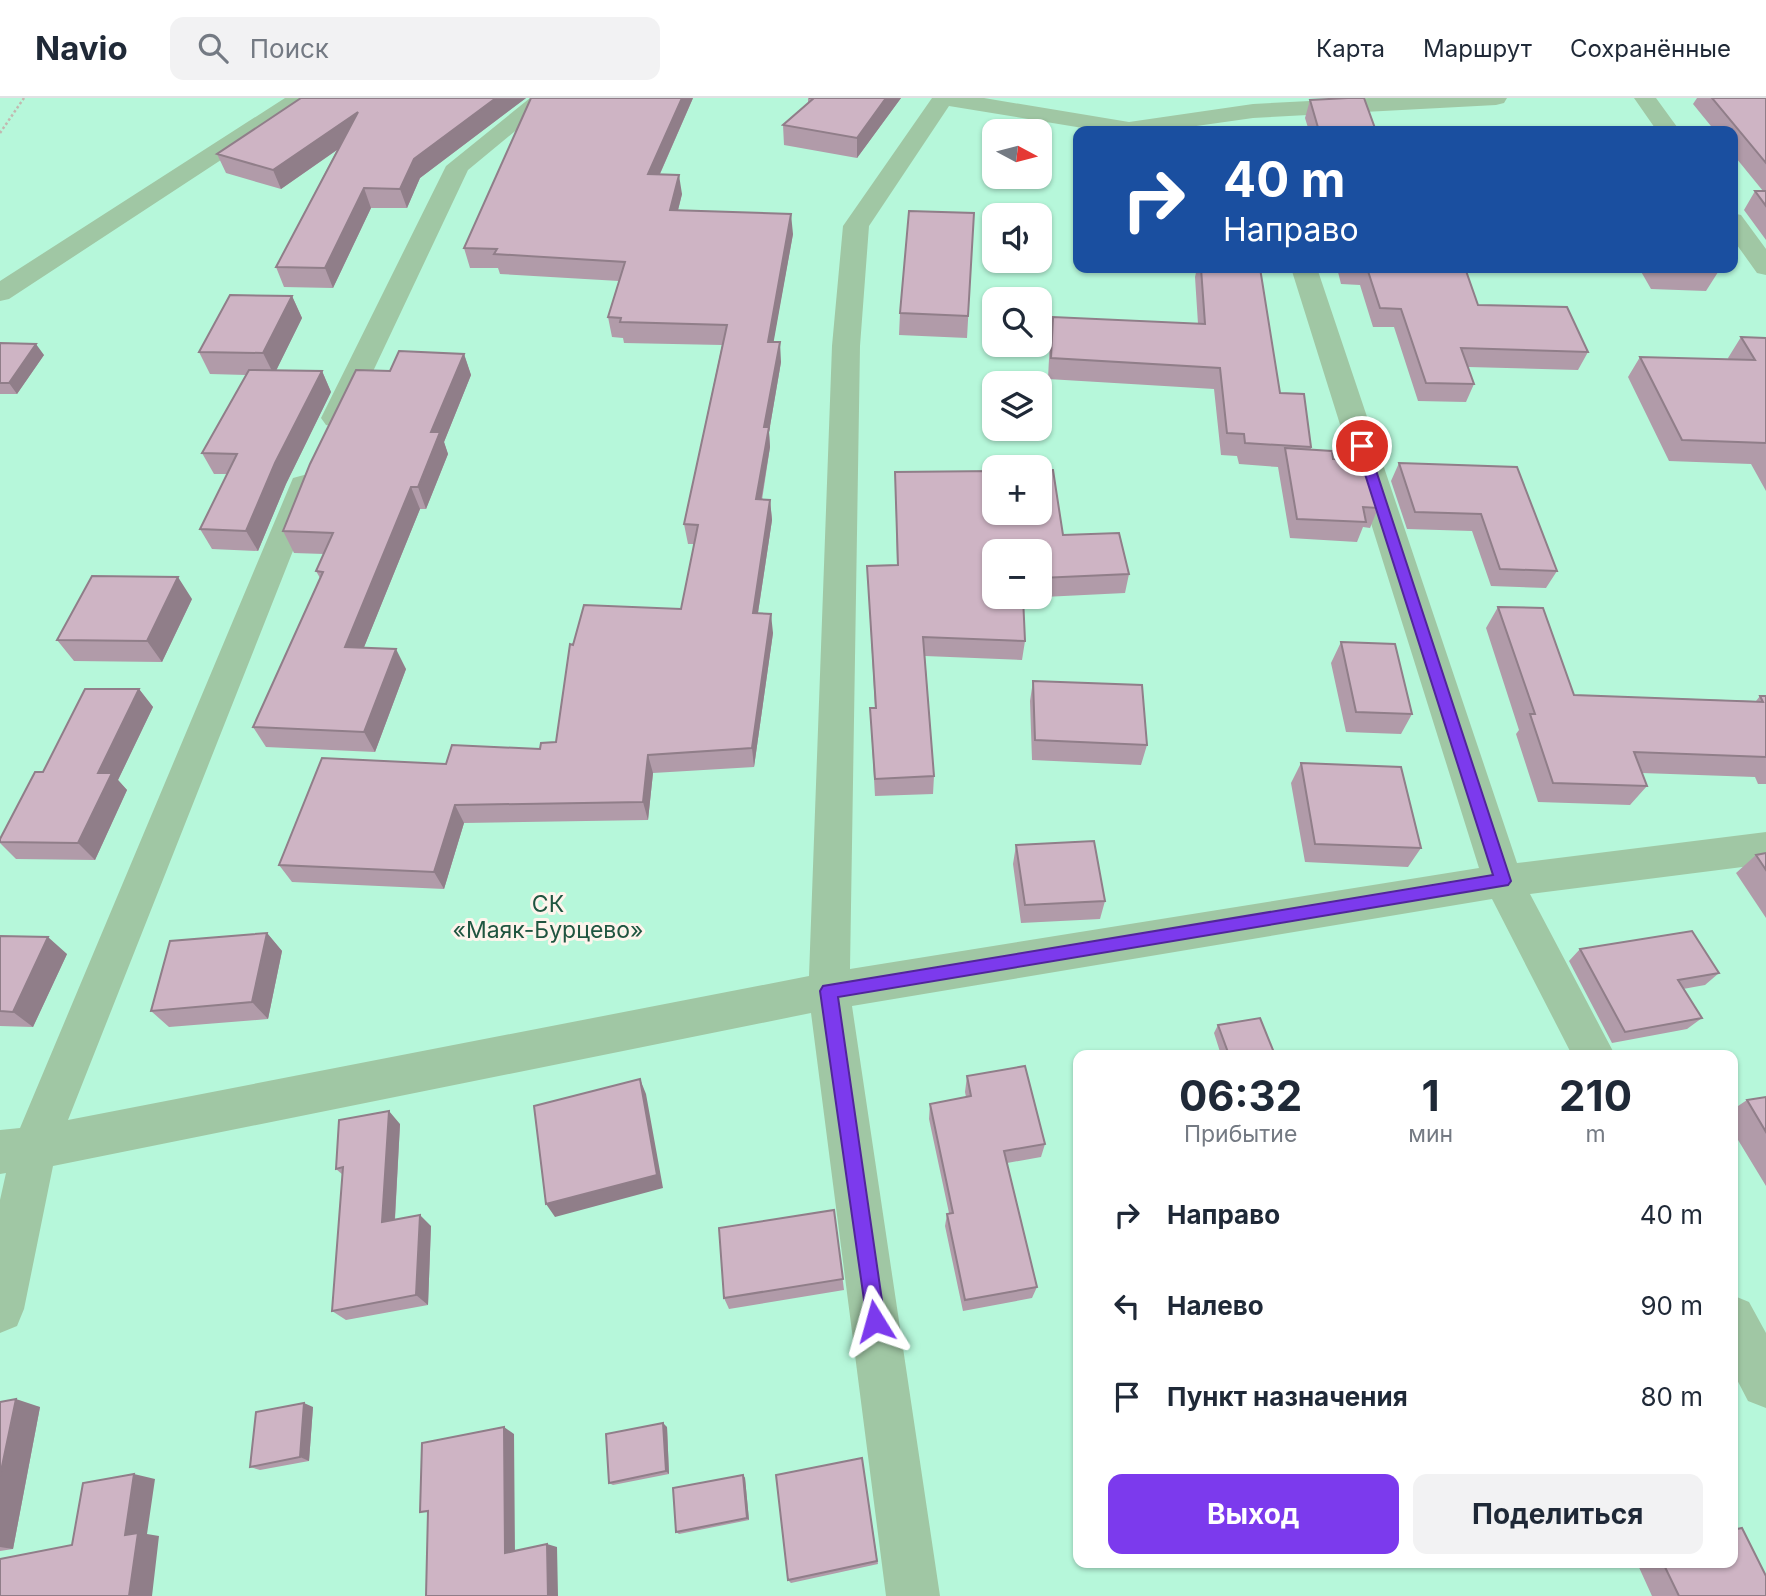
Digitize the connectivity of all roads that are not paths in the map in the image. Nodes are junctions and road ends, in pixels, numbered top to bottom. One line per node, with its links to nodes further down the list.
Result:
1 (300, 98): 13 (street)
2 (544, 98): 18 (street)
3 (943, 98): 7 (street); 16 (street)
4 (1496, 98): 6 (street)
5 (1645, 98): 9 (street)
6 (1256, 121): 8 (street)
7 (1111, 126)
8 (1177, 126)
9 (1665, 126)
10 (1738, 228): 11 (street)
11 (1766, 267)
12 (1306, 273): 15 (street)
13 (0, 293)
14 (1766, 848): 15 (street)
15 (1503, 881): 16 (street); 17 (street)
16 (829, 991): 18 (street); 22 (street)
17 (1591, 1050)
18 (17, 1150): 19 (street)
19 (0, 1309)
20 (1738, 1330): 21 (street)
21 (1766, 1383)
22 (913, 1596)

